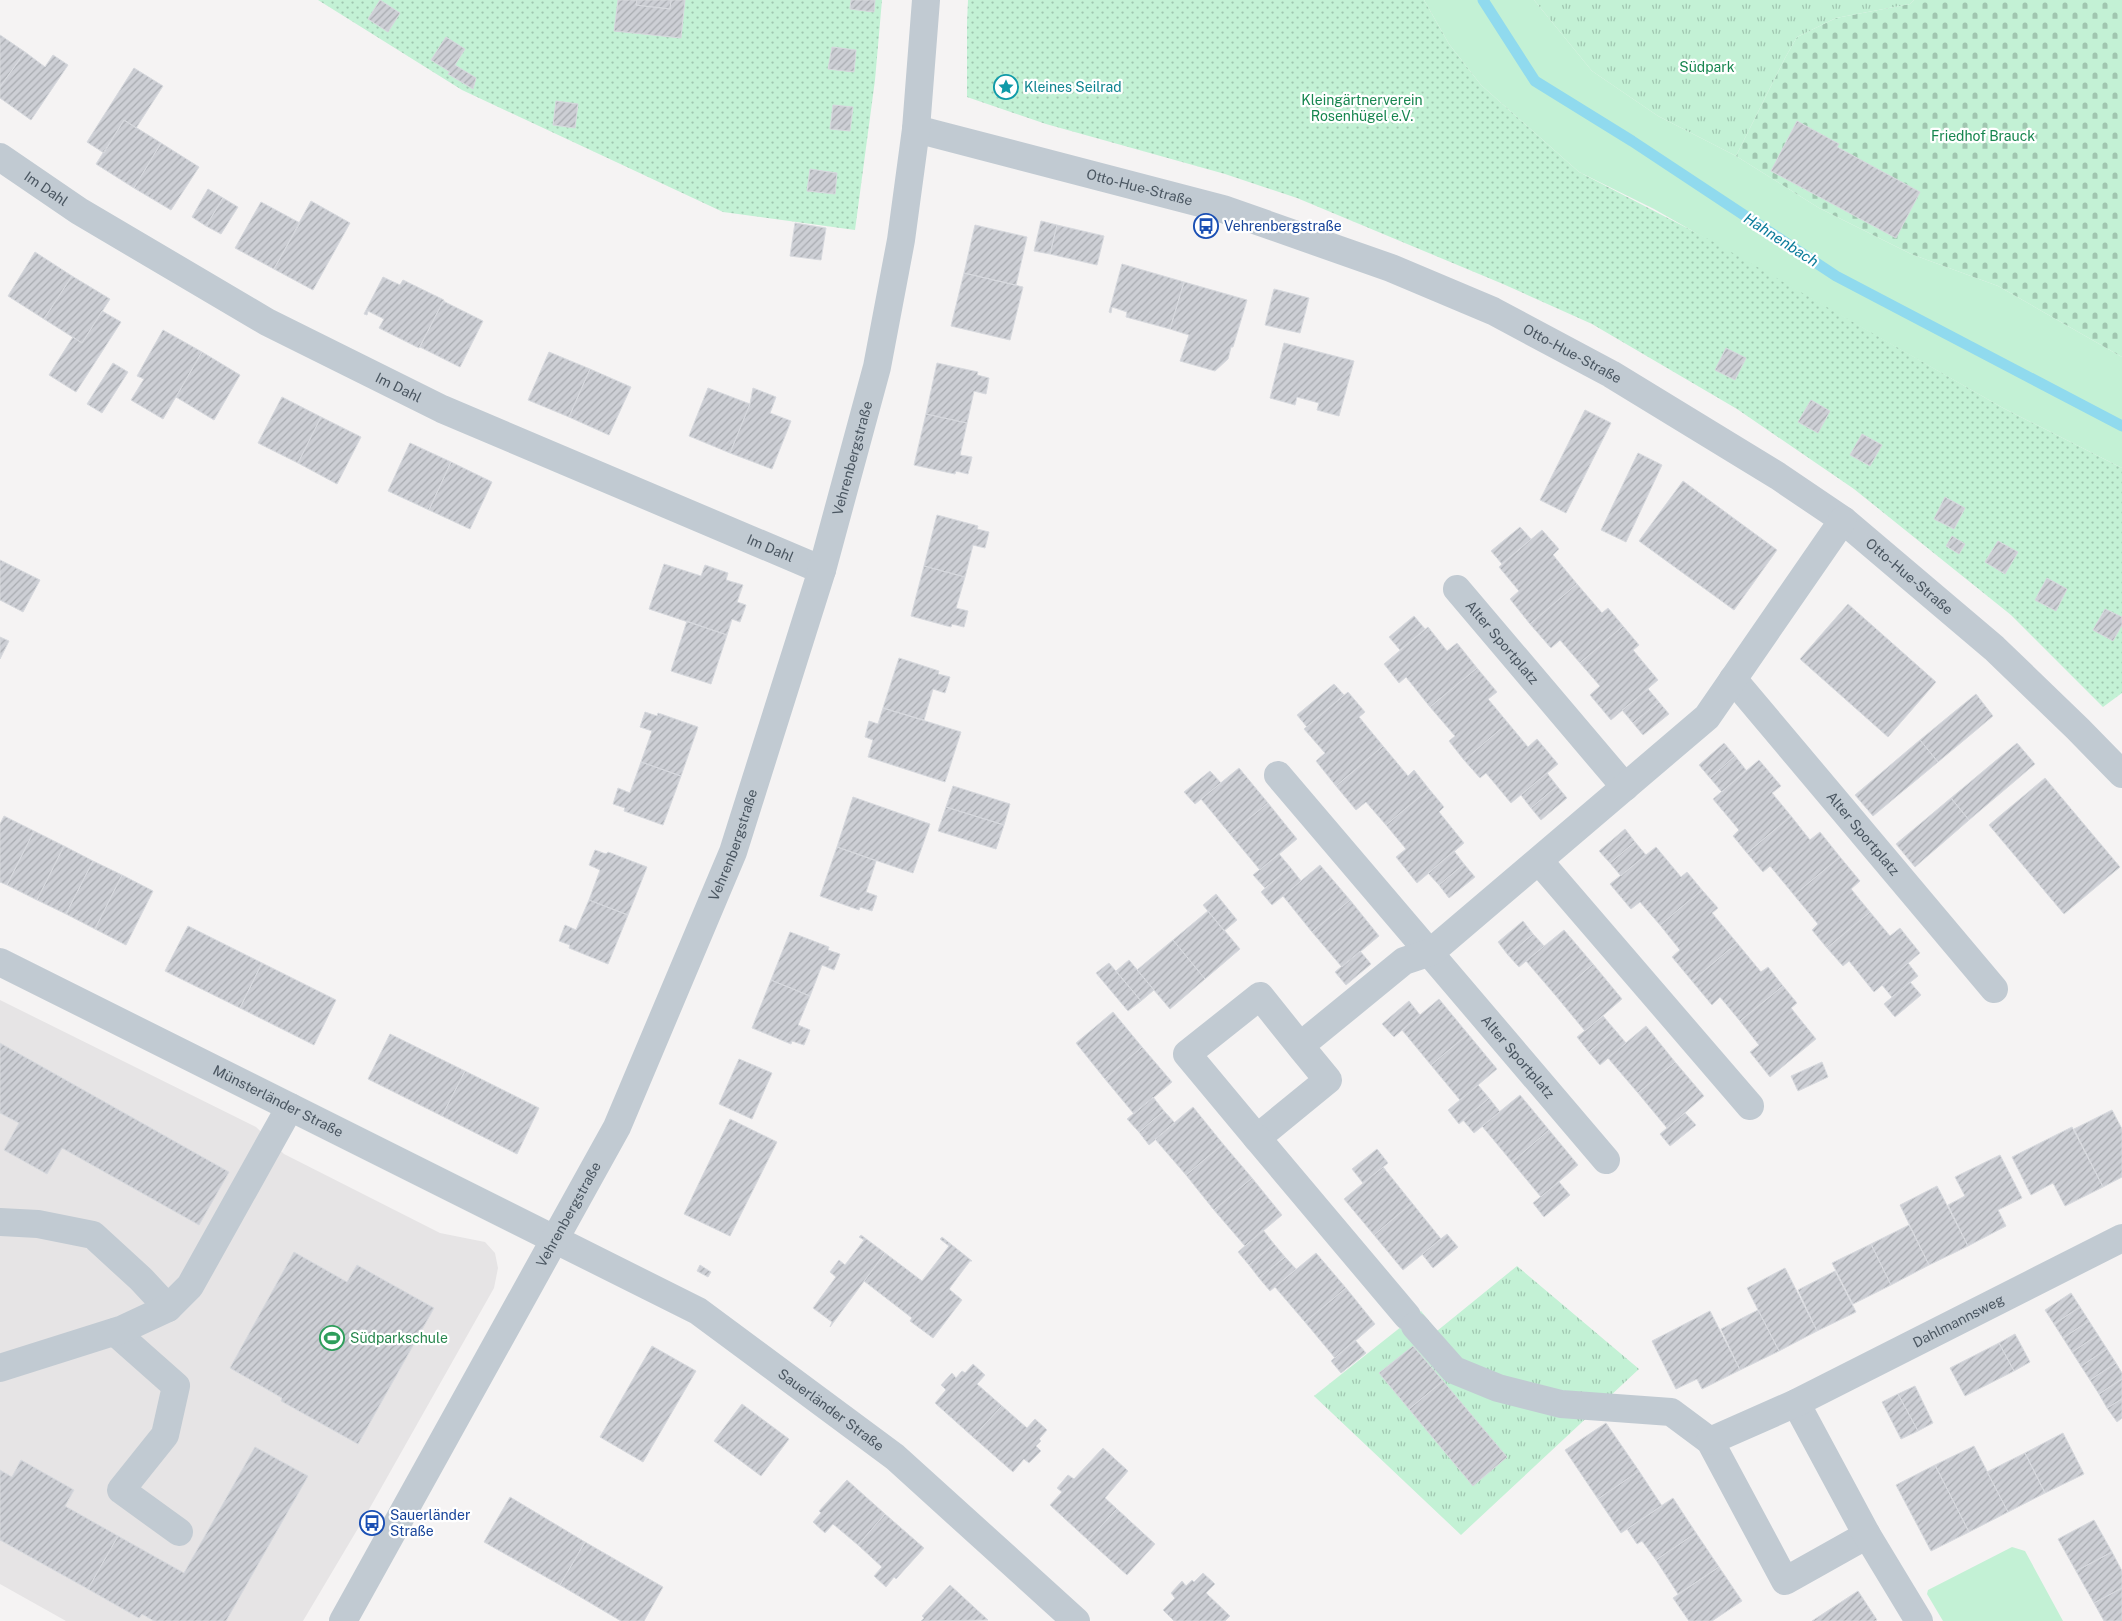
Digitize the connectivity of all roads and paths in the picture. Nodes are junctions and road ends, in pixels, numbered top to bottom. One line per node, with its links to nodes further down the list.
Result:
1 (926, 0): 2 (street, Vehrenbergstraße)
2 (916, 129): 4 (street, Otto-Hue-Straße); 5 (street, Vehrenbergstraße)
3 (0, 157): 5 (street, Im Dahl)
4 (1843, 520): 7 (street); 8 (street, Otto-Hue-Straße)
5 (822, 570): 22 (street, Vehrenbergstraße)
6 (1457, 589): 10 (street, Alter Sportplatz)
7 (1733, 679): 10 (street); 14 (street, Alter Sportplatz)
8 (2122, 774)
9 (1278, 775): 12 (street, Alter Sportplatz)
10 (1625, 787): 11 (street)
11 (1539, 861): 12 (street); 16 (street)
12 (1431, 952): 15 (street); 19 (street, Alter Sportplatz)
13 (0, 962): 17 (street, Münsterländer Straße)
14 (1994, 989)
15 (1300, 1046): 18 (street); 18 (street)
16 (1750, 1106)
17 (290, 1107): 22 (street, Münsterländer Straße); 23 (street)
18 (1257, 1138): 27 (street)
19 (1606, 1160)
20 (0, 1222): 23 (street)
21 (2122, 1238): 26 (street, Dahlmannsweg)
22 (556, 1240): 30 (street, Vehrenbergstraße); 31 (street, Sauerländer Straße)
23 (168, 1308): 24 (street)
24 (115, 1332): 25 (street); 28 (street)
25 (0, 1368)
26 (1796, 1403): 27 (street, Dahlmannsweg); 29 (street)
27 (1710, 1441): 29 (street)
28 (180, 1532)
29 (1867, 1535): 32 (street)
30 (343, 1621)
31 (1076, 1621)
32 (1919, 1621)

